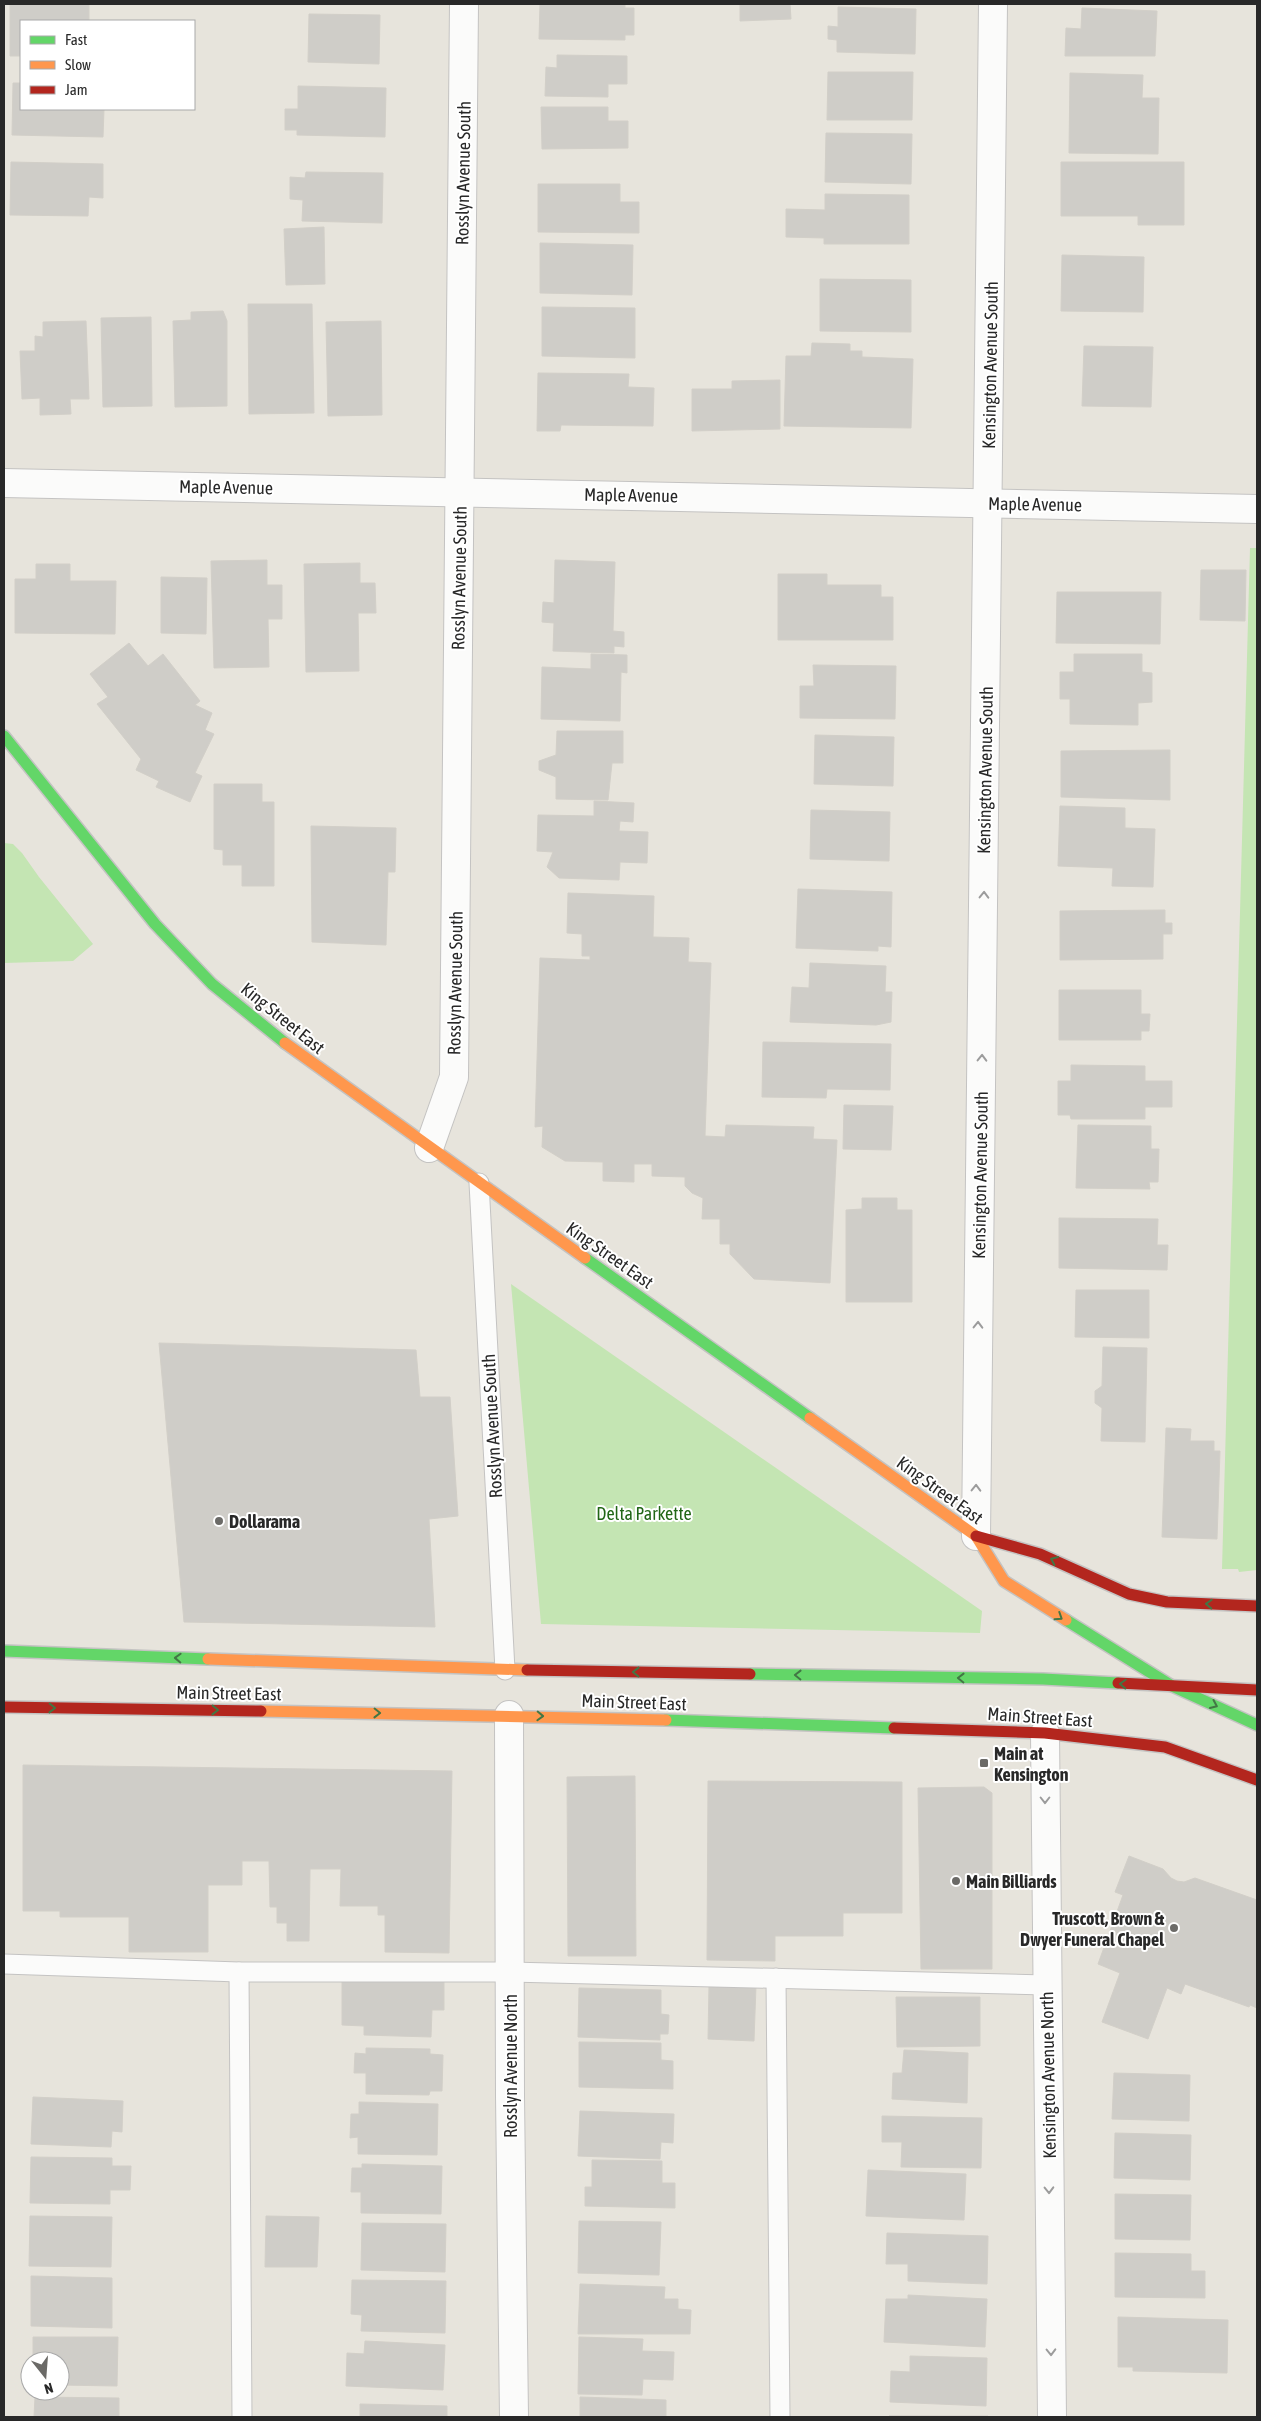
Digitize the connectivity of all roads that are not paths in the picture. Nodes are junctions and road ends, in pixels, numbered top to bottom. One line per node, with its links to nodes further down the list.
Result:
1 (464, 4): 4 (street, Rosslyn Avenue South)
2 (993, 4): 5 (street, Kensington Avenue South)
3 (4, 483): 4 (street, Maple Avenue)
4 (460, 492): 5 (street, Maple Avenue); 8 (street, Rosslyn Avenue South)
5 (989, 502): 6 (street, Maple Avenue); 10 (street, Kensington Avenue South, one-way to 5)
6 (1257, 509)
7 (4, 736): 8 (main road, King Street East)
8 (429, 1148): 9 (main road, King Street East)
9 (479, 1183): 10 (main road, King Street East); 13 (lane, Rosslyn Avenue South)
10 (976, 1536): 11 (main road, one-way to 10); 14 (main road, King Street East, one-way to 14)
11 (1257, 1606)
12 (4, 1651): 13 (main road, Main Street East, one-way to 12)
13 (505, 1670): 14 (main road, Main Street East, one-way to 13)
14 (1172, 1686): 15 (main road, Main Street East); 18 (main road, King Street East, one-way to 18)
15 (1257, 1690)
16 (4, 1707): 17 (main road, Main Street East, one-way to 17)
17 (509, 1715): 19 (main road, Main Street East, one-way to 19); 23 (street, Rosslyn Avenue North)
18 (1257, 1724)
19 (1045, 1733): 20 (main road, Main Street East); 25 (street, Kensington Avenue North, one-way to 25)
20 (1257, 1780)
21 (4, 1964): 22 (lane)
22 (239, 1972): 23 (lane); 26 (lane)
23 (510, 1972): 24 (lane); 27 (street, Rosslyn Avenue North)
24 (776, 1978): 25 (lane); 28 (lane)
25 (1046, 1984): 29 (street, Kensington Avenue North, one-way to 29)
26 (242, 2417)
27 (514, 2417)
28 (780, 2417)
29 (1052, 2417)

